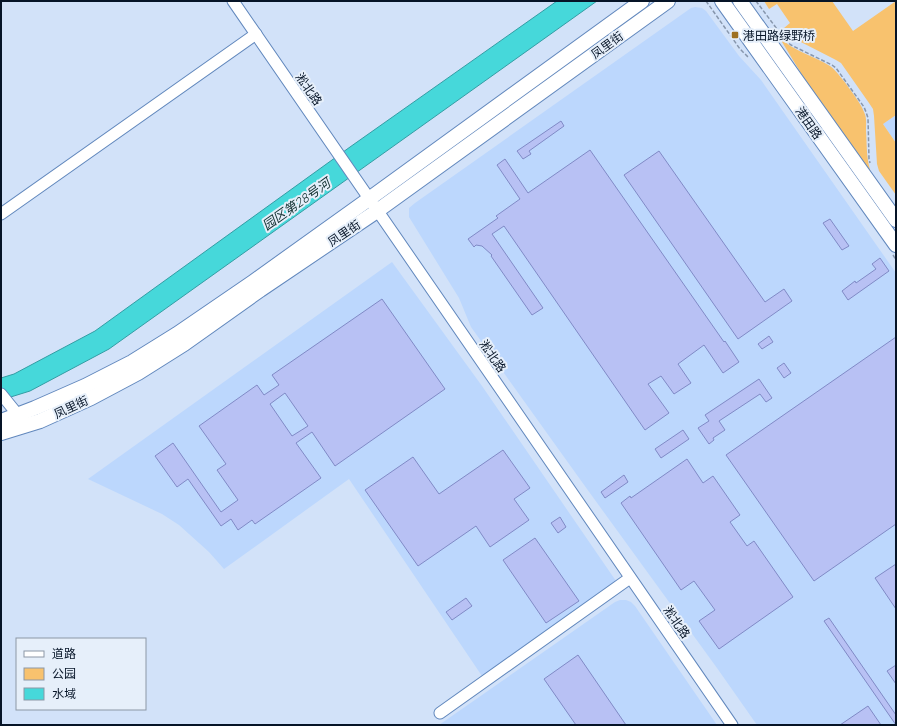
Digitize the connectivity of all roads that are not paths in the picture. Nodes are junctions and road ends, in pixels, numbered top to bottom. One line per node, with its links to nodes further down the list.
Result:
1 (233, 1): 6 (street, 淞北路)
2 (642, 1): 7 (main road, 凤里街)
3 (668, 1): 8 (main road, 凤里街)
4 (722, 1): 11 (main road, 港田路)
5 (740, 1): 10 (main road, 港田路)
6 (256, 34): 7 (street, 淞北路); 9 (street)
7 (369, 199): 8 (street, 淞北路); 14 (main road, 凤里街)
8 (377, 211): 14 (main road, 凤里街); 16 (street, 淞北路)
9 (1, 214)
10 (896, 220)
11 (896, 245)
12 (4, 398): 14 (street)
13 (1, 421): 14 (main road, 凤里街)
14 (20, 421): 15 (main road, 凤里街)
15 (1, 433)
16 (630, 578): 17 (street); 18 (street, 淞北路)
17 (440, 713)
18 (732, 725)

